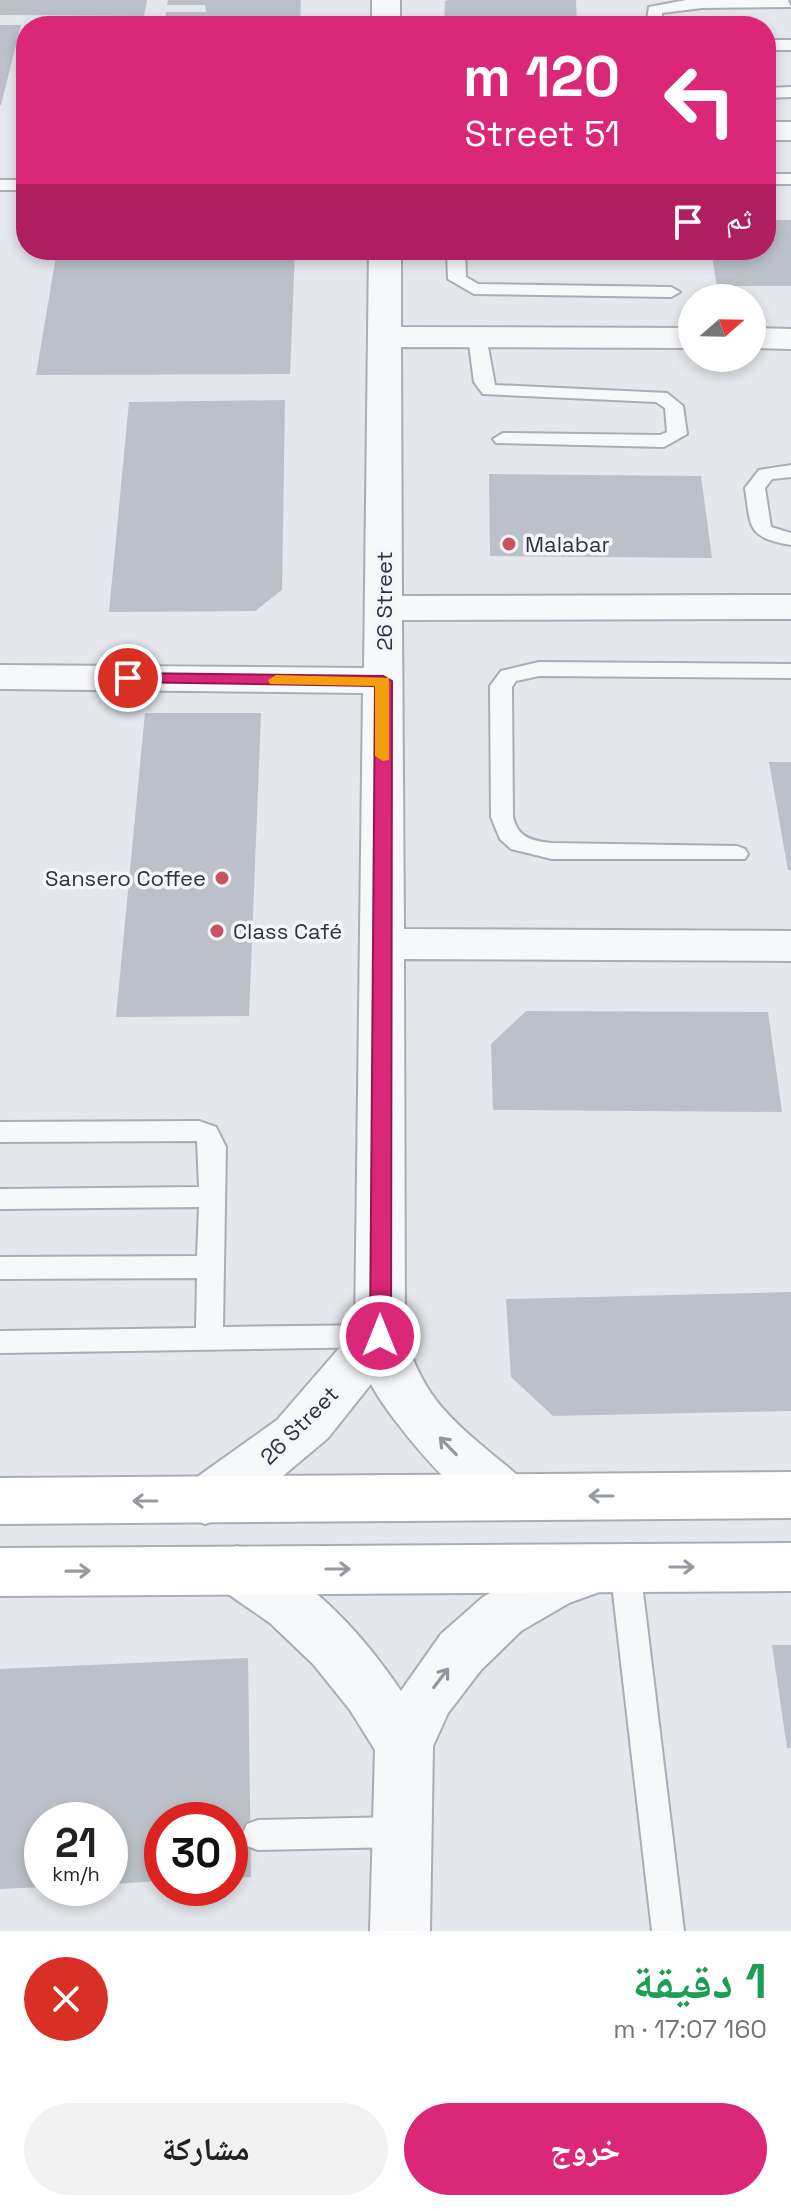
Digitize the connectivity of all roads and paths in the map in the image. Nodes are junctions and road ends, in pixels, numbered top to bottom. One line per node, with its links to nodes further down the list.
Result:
1 (786, 4): 2 (lane)
2 (654, 16)
3 (385, 260): 7 (street, 26 Street)
4 (456, 260): 5 (lane)
5 (671, 292)
6 (477, 336): 7 (street); 8 (street); 11 (lane)
7 (384, 337): 15 (street, 26 Street)
8 (678, 338)
9 (766, 338): 10 (street)
10 (791, 339)
11 (503, 439)
12 (791, 471): 13 (lane)
13 (791, 539)
14 (791, 607): 15 (street)
15 (384, 608): 18 (street, 26 Street)
16 (791, 671): 19 (lane)
17 (0, 677): 18 (street)
18 (383, 681): 20 (street, 26 Street)
19 (737, 854)
20 (382, 944): 21 (street); 27 (street, 26 Street)
21 (791, 946)
22 (0, 1132): 23 (lane)
23 (212, 1197): 24 (lane); 25 (lane)
24 (0, 1199)
25 (208, 1267): 26 (lane); 28 (lane)
26 (0, 1268)
27 (380, 1336): 28 (lane); 31 (street, 26 Street, one-way to 27); 33 (street, 26 Street)
28 (209, 1337): 29 (lane)
29 (0, 1342)
30 (791, 1495): 31 (street, one-way to 31)
31 (507, 1497): 33 (street)
32 (0, 1501): 33 (street, one-way to 32)
33 (205, 1501)
34 (614, 1567): 35 (street, one-way to 35); 36 (street, one-way to 34); 38 (street, one-way to 34); 42 (lane)
35 (791, 1567)
36 (237, 1570): 37 (street, one-way to 36); 38 (street)
37 (0, 1572)
38 (404, 1746): 39 (street)
39 (400, 1832): 40 (lane); 41 (street)
40 (258, 1835)
41 (400, 1931)
42 (668, 1931)

